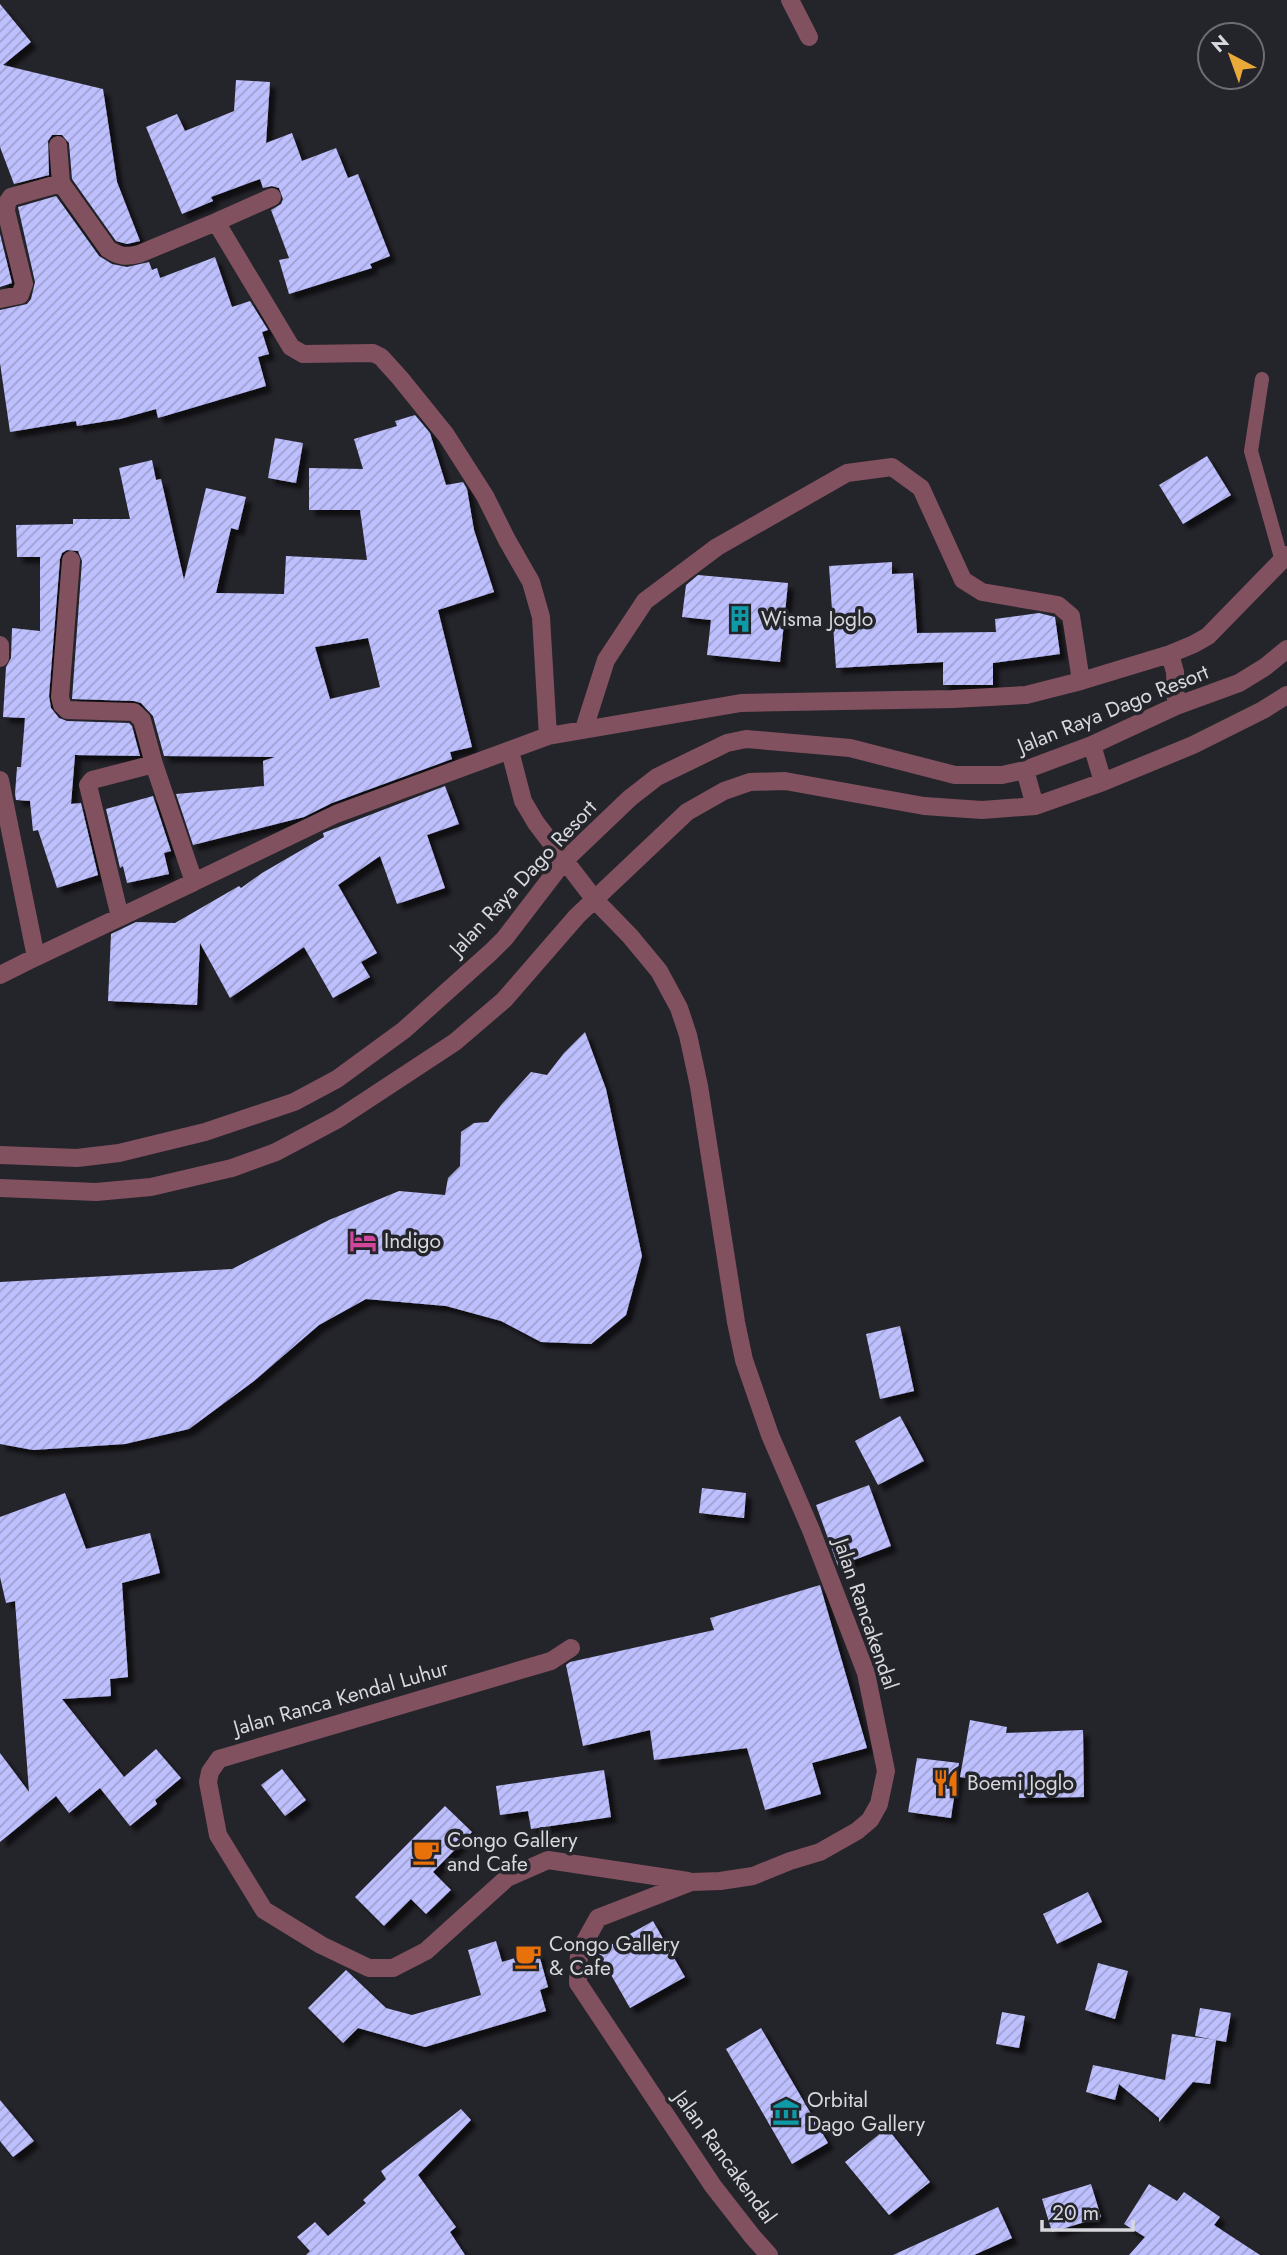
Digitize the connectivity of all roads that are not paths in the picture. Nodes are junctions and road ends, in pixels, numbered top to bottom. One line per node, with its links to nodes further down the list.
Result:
1 (790, 0): 2 (street)
2 (809, 37)
3 (58, 145): 4 (street)
4 (61, 183): 6 (street); 7 (street)
5 (272, 197): 6 (street)
6 (216, 222): 19 (street)
7 (0, 299)
8 (1262, 379): 9 (lane)
9 (1284, 558): 13 (street)
10 (71, 560): 22 (street)
11 (0, 645): 14 (street)
12 (1287, 649): 17 (street, Jalan Raya Dago Resort)
13 (1170, 653): 15 (street); 17 (street)
14 (0, 658)
15 (1081, 681): 18 (street); 18 (street)
16 (1287, 695): 25 (street)
17 (1176, 706): 20 (street, Jalan Raya Dago Resort)
18 (584, 729): 19 (street)
19 (548, 736): 21 (street)
20 (1092, 745): 23 (street, Jalan Raya Dago Resort); 25 (street)
21 (510, 751): 27 (street, Jalan Rancakendal); 28 (street)
22 (154, 764): 28 (street); 30 (street)
23 (1025, 770): 26 (street); 27 (street, Jalan Raya Dago Resort)
24 (0, 780): 31 (street)
25 (1103, 782): 26 (street)
26 (1035, 806): 29 (street)
27 (564, 861): 29 (street, Jalan Rancakendal); 33 (street, Jalan Raya Dago Resort)
28 (194, 882): 30 (street)
29 (595, 900): 34 (street); 36 (street, Jalan Rancakendal)
30 (120, 916): 31 (street)
31 (36, 957): 32 (street)
32 (0, 975)
33 (0, 1155)
34 (0, 1188)
35 (570, 1647): 36 (street, Jalan Ranca Kendal Luhur)
36 (691, 1882): 37 (street, Jalan Rancakendal)
37 (769, 2255)

